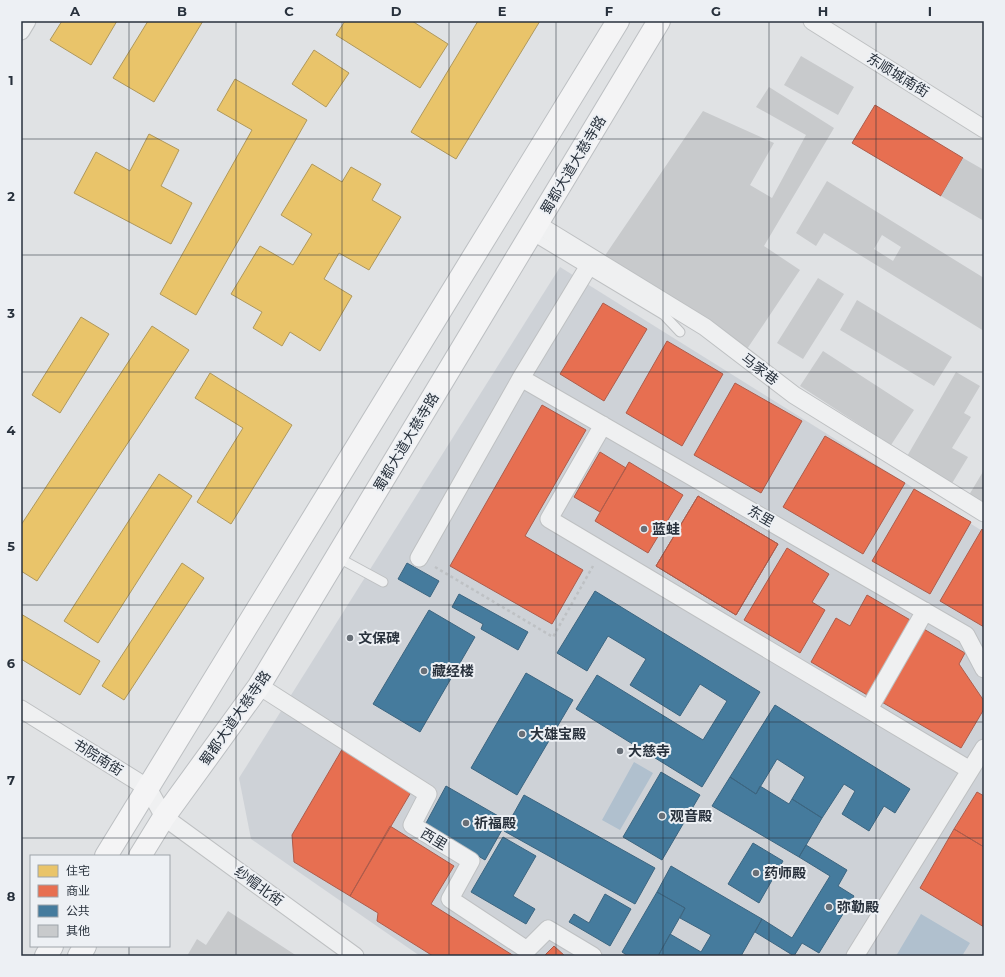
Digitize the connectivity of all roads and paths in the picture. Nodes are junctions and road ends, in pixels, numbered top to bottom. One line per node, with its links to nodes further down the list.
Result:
1 (27, 21): 5 (street)
2 (618, 21): 24 (main road)
3 (660, 21): 7 (main road, 蜀都大道大慈寺路)
4 (812, 21): 6 (street, 东顺城南街)
5 (21, 31)
6 (984, 129)
7 (534, 229): 8 (lane); 12 (street, 马家巷); 14 (main road, 蜀都大道大慈寺路)
8 (587, 268): 9 (lane); 10 (street)
9 (680, 332)
10 (521, 378): 11 (street, 东里); 15 (street)
11 (603, 425): 13 (street); 17 (street, 东里)
12 (984, 513)
13 (602, 550): 15 (path); 20 (street)
14 (337, 557): 16 (lane); 19 (main road, 蜀都大道大慈寺路)
15 (420, 558)
16 (383, 582)
17 (925, 611): 18 (street, 东里); 20 (street)
18 (984, 669)
19 (259, 686): 25 (main road, 蜀都大道大慈寺路); 33 (street, 西里)
20 (869, 709): 23 (street)
21 (21, 710): 24 (street, 书院南街)
22 (984, 748): 23 (street)
23 (970, 770): 34 (street)
24 (148, 788): 25 (street, 书院南街); 26 (main road)
25 (164, 817): 27 (main road, 蜀都大道大慈寺路); 32 (street, 纱帽北街)
26 (107, 855)
27 (141, 855)
28 (51, 947): 30 (main road)
29 (84, 947): 31 (main road)
30 (46, 956)
31 (79, 956)
32 (355, 956)
33 (593, 956)
34 (855, 956)

